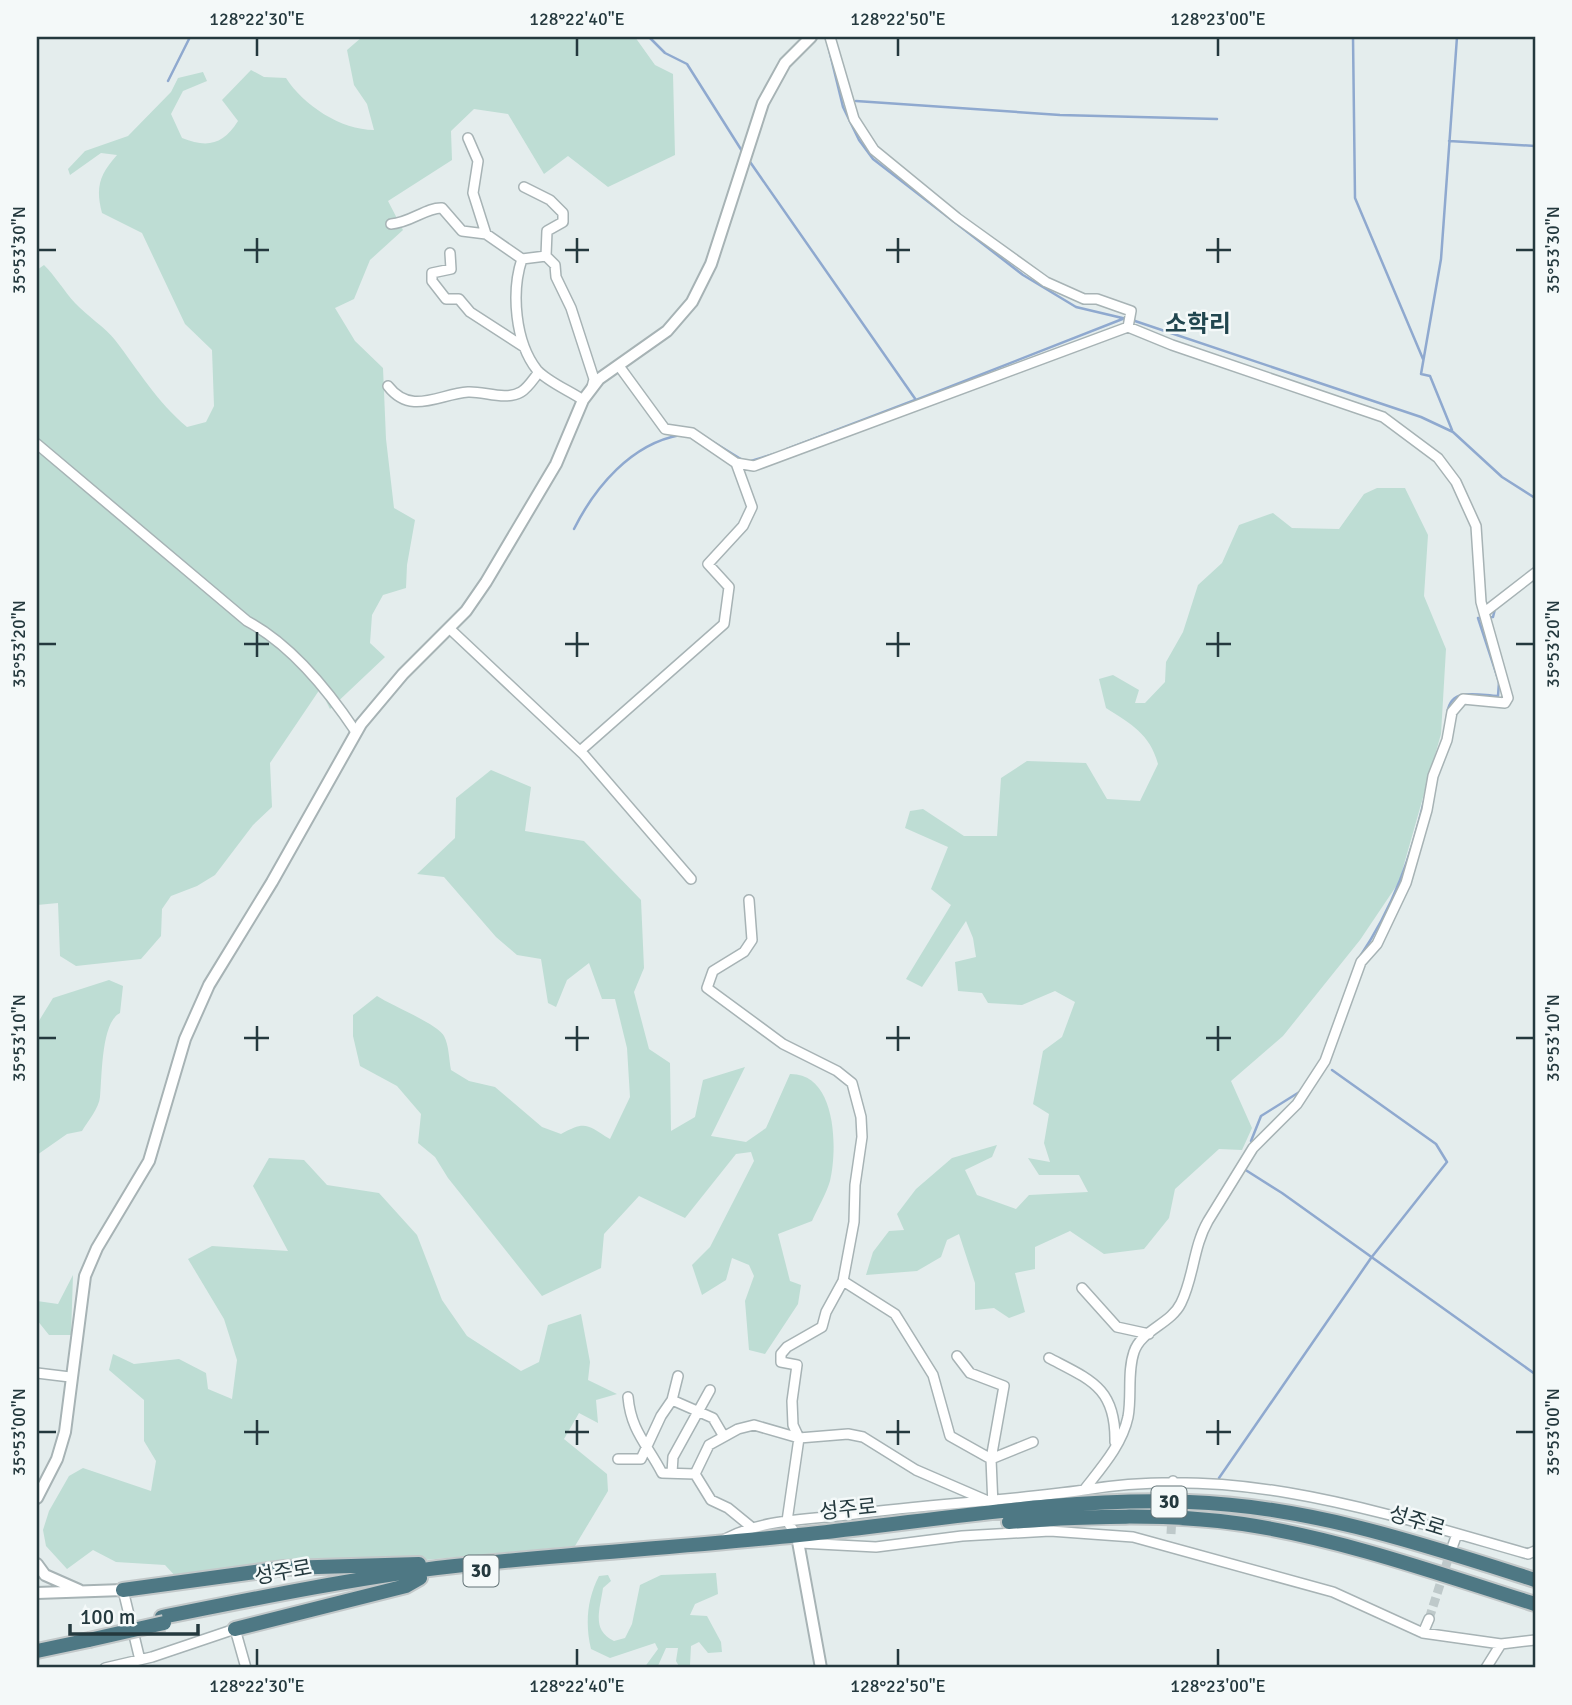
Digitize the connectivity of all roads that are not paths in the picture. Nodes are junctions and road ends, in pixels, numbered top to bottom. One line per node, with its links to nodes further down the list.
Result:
1 (811, 37): 12 (street)
2 (830, 37): 10 (street)
3 (468, 138): 6 (street)
4 (524, 187): 8 (street)
5 (391, 225): 6 (street)
6 (486, 234): 9 (street)
7 (450, 253): 11 (street)
8 (546, 256): 9 (street); 15 (street)
9 (522, 259): 11 (street)
10 (1128, 327): 18 (street); 20 (street)
11 (524, 347): 13 (street)
12 (619, 366): 15 (street); 18 (street)
13 (539, 372): 14 (street); 16 (street)
14 (388, 386)
15 (592, 388): 16 (street)
16 (583, 400): 21 (street)
17 (37, 444): 22 (street)
18 (736, 463): 23 (street)
19 (1535, 573): 20 (street)
20 (1486, 611): 28 (street)
21 (450, 629): 22 (street); 23 (street)
22 (356, 732): 33 (street)
23 (579, 751): 24 (street)
24 (691, 879)
25 (749, 900): 26 (street)
26 (843, 1281): 39 (street); 43 (street)
27 (1082, 1288): 28 (street)
28 (1149, 1334): 42 (street)
29 (957, 1356): 43 (street)
30 (1049, 1357): 42 (street)
31 (37, 1373): 33 (street)
32 (678, 1376): 36 (street)
33 (70, 1377): 50 (street)
34 (710, 1390): 37 (street)
35 (628, 1397): 41 (street)
36 (672, 1400): 37 (street); 41 (street)
37 (697, 1409): 38 (street); 45 (street)
38 (723, 1435): 39 (street); 46 (street)
39 (799, 1437): 51 (street); 52 (street)
40 (1033, 1442): 43 (street)
41 (648, 1449): 44 (street); 45 (street)
42 (1114, 1450): 48 (street)
43 (991, 1459): 51 (street)
44 (618, 1460)
45 (672, 1473): 46 (street)
46 (695, 1474): 53 (street)
47 (1173, 1481): 48 (street); 49 (street); 55 (street)
48 (1084, 1490): 51 (street)
49 (1173, 1492)
50 (37, 1498)
51 (993, 1508): 52 (street); 56 (highway, 성주로 / 30); 64 (highway, 성주로 / 30)
52 (787, 1521): 53 (street); 56 (street)
53 (750, 1526): 57 (street)
54 (1171, 1534): 58 (street)
55 (1457, 1534): 59 (street); 60 (street)
56 (798, 1540): 57 (highway, 성주로 / 30); 58 (street); 63 (highway, 성주로 / 30); 68 (highway, 성주로 / 30); 81 (street)
57 (717, 1543): 62 (highway, 성주로 / 30)
58 (1170, 1545): 72 (street)
59 (1453, 1545)
60 (1535, 1551)
61 (37, 1564): 66 (street)
62 (437, 1568): 65 (highway); 70 (highway, 성주로 / 30)
63 (420, 1578): 70 (highway, 성주로 / 30); 71 (highway)
64 (1534, 1579)
65 (123, 1590): 66 (street); 78 (street)
66 (82, 1591): 67 (street)
67 (37, 1593)
68 (1530, 1603)
69 (1429, 1619): 72 (street)
70 (163, 1620): 73 (highway, 30, bridge)
71 (235, 1629): 78 (street); 80 (street)
72 (1423, 1633): 76 (street)
73 (88, 1637): 75 (highway, 30); 77 (highway, 30)
74 (1535, 1640): 76 (street)
75 (37, 1644)
76 (1501, 1644): 82 (street)
77 (37, 1651)
78 (140, 1661): 79 (street)
79 (105, 1668)
80 (246, 1668)
81 (821, 1668)
82 (1486, 1668)

